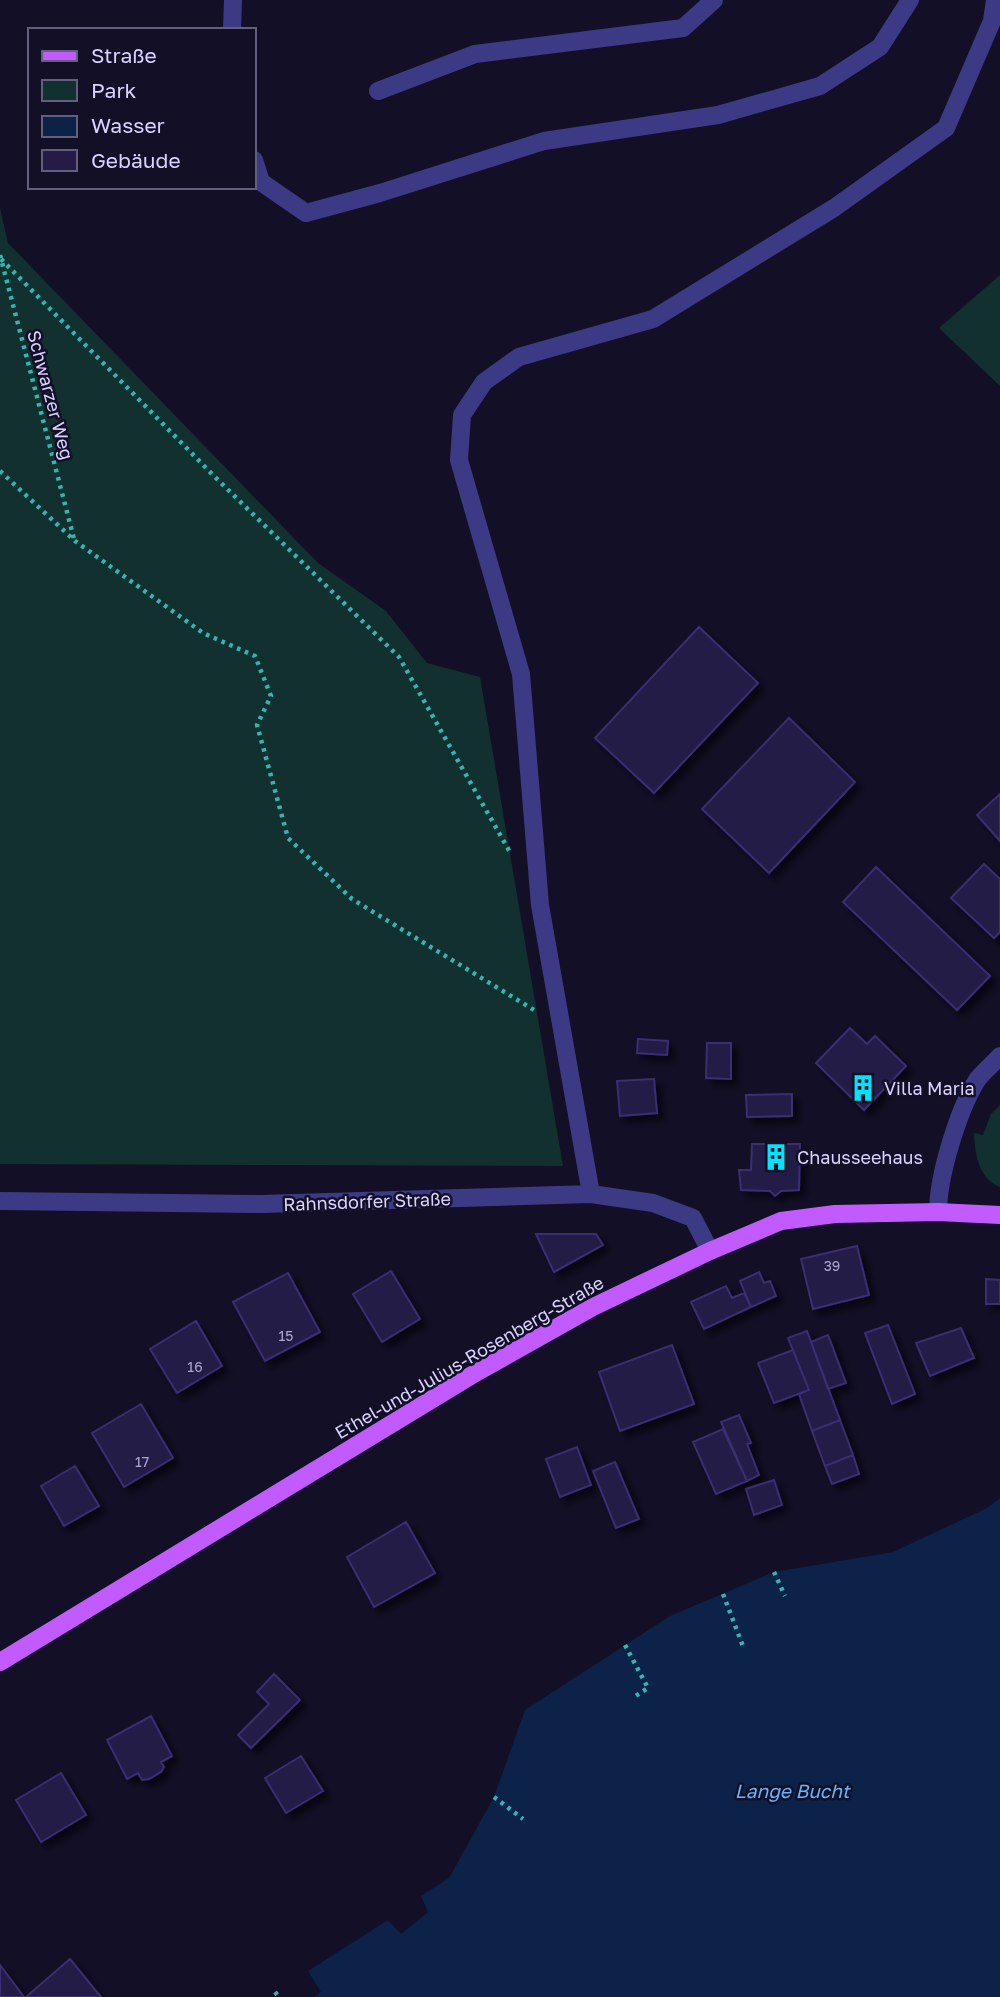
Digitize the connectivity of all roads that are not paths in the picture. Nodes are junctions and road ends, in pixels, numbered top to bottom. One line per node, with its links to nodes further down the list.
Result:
1 (233, 0): 5 (street)
2 (715, 0): 6 (street)
3 (910, 0): 7 (street)
4 (995, 0): 9 (street)
5 (232, 28)
6 (378, 91)
7 (256, 166)
8 (1000, 1056): 11 (street)
9 (591, 1194): 10 (street, Rahnsdorfer Straße); 13 (street, Rahnsdorfer Straße)
10 (0, 1201)
11 (938, 1212): 12 (main road, Ethel-und-Julius-Rosenberg-Straße); 13 (main road, Ethel-und-Julius-Rosenberg-Straße)
12 (1000, 1215)
13 (710, 1251): 14 (main road, Ethel-und-Julius-Rosenberg-Straße)
14 (0, 1662)

